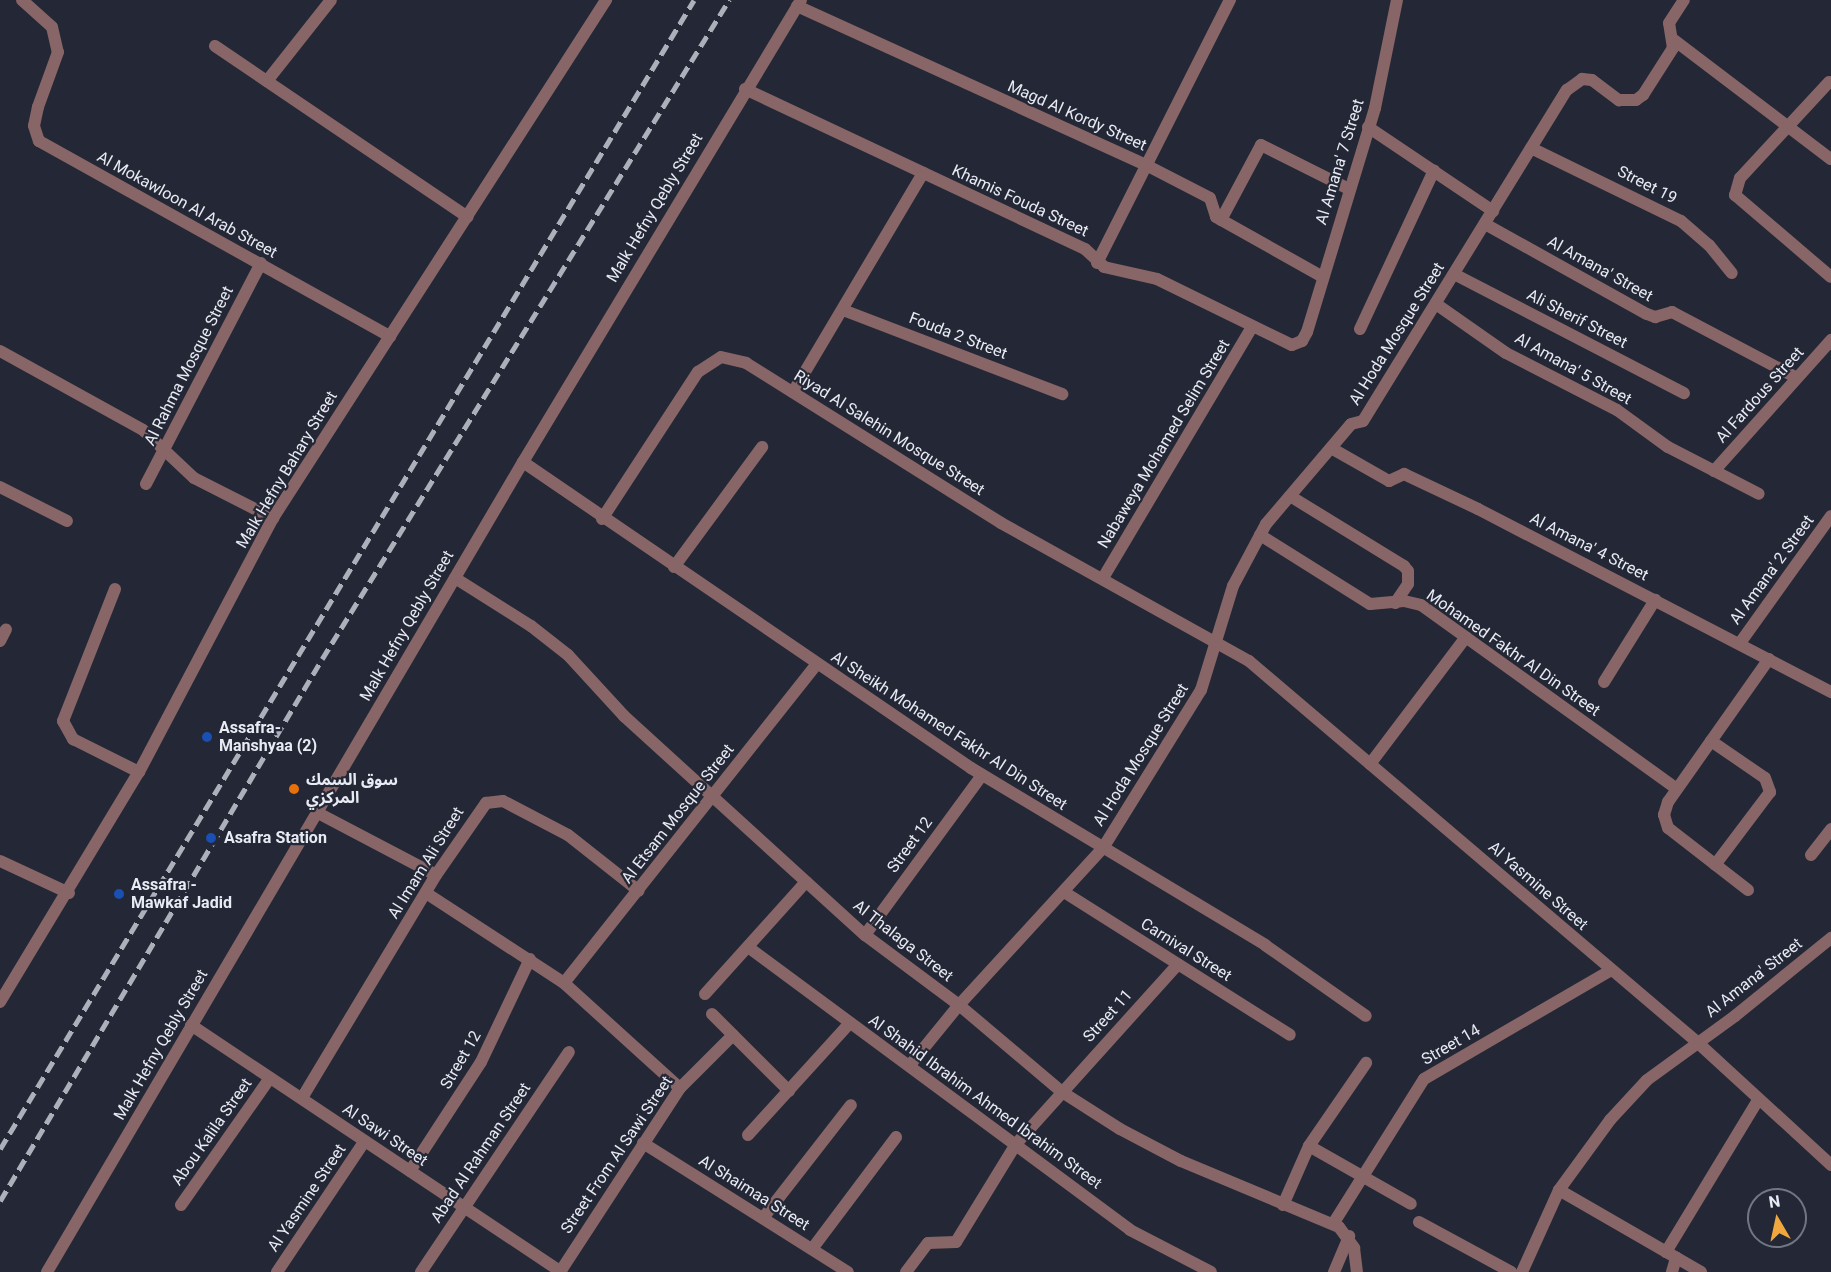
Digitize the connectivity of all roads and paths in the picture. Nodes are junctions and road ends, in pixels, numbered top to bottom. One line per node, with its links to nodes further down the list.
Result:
1 (22, 0): 26 (street, Al Mokawloon Al Arab Street)
2 (331, 0): 10 (street)
3 (606, 0): 22 (street, Malk Hefny Bahary Street)
4 (1230, 0): 17 (street)
5 (1397, 0): 14 (street, Al Amana' 7 Street)
6 (1684, 0): 8 (street, Al Hoda Mosque Street)
7 (799, 3): 12 (street, Malk Hefny Qebly Street); 17 (street, Magd Al Kordy Street)
8 (1674, 40): 13 (street); 15 (street, Al Hoda Mosque Street)
9 (215, 46): 10 (street)
10 (267, 81): 22 (street)
11 (1828, 82): 13 (street)
12 (746, 89): 19 (street, Khamis Fouda Street); 46 (street, Malk Hefny Qebly Street)
13 (1789, 125): 16 (street); 30 (street)
14 (1368, 128): 18 (street); 20 (street, Al Amana' 7 Street)
15 (1531, 148): 21 (street, Al Hoda Mosque Street); 27 (street, Street 19)
16 (1831, 159)
17 (1144, 164): 23 (street, Magd Al Kordy Street); 25 (street)
18 (1434, 170): 21 (street); 34 (street)
19 (923, 173): 25 (street, Khamis Fouda Street); 32 (street)
20 (1349, 189): 23 (street); 29 (street, Al Amana' 7 Street)
21 (1493, 211): 24 (street, Al Hoda Mosque Street)
22 (468, 217): 36 (street, Malk Hefny Bahary Street)
23 (1221, 220): 29 (street, Magd Al Kordy Street)
24 (1485, 224): 28 (street, Al Hoda Mosque Street); 39 (street, Al Amana' Street)
25 (1097, 262): 33 (street, Khamis Fouda Street)
26 (261, 263): 36 (street, Al Mokawloon Al Arab Street); 44 (street, Al Rahma Mosque Street)
27 (1732, 273)
28 (1454, 274): 31 (street, Al Hoda Mosque Street); 41 (street, Ali Sherif Street)
29 (1323, 277): 35 (street, Al Amana' 7 Street)
30 (1831, 278)
31 (1436, 304): 45 (street, Al Hoda Mosque Street); 47 (street, Al Amana' 5 Street)
32 (843, 310): 40 (street); 42 (street, Fouda 2 Street)
33 (1252, 327): 35 (street, Khamis Fouda Street); 60 (street, Nabaweya Mohamed Selim Street)
34 (1360, 329)
35 (1307, 332)
36 (390, 336): 53 (street, Malk Hefny Bahary Street)
37 (1831, 340): 39 (street, Al Fardous Street)
38 (0, 351): 44 (street)
39 (1797, 378): 47 (street, Al Fardous Street)
40 (793, 392): 54 (street, Riyad Al Salehin Mosque Street); 60 (street, Riyad Al Salehin Mosque Street)
41 (1684, 393)
42 (1062, 394)
43 (762, 447): 58 (street)
44 (166, 448): 48 (street, Al Rahma Mosque Street); 53 (street)
45 (1331, 448): 51 (street, Al Hoda Mosque Street); 62 (street, Al Amana' 4 Street)
46 (523, 462): 54 (street, Al Sheikh Mohamed Fakhr Al Din Street); 59 (street, Malk Hefny Qebly Street)
47 (1714, 471): 50 (street, Al Amana' 5 Street)
48 (146, 484)
49 (0, 487): 55 (street)
50 (1759, 494)
51 (1290, 496): 57 (street, Al Hoda Mosque Street); 63 (street)
52 (1831, 516): 56 (street, Al Amana' 2 Street)
53 (273, 518): 75 (street, Malk Hefny Bahary Street)
54 (602, 519): 58 (street, Al Sheikh Mohamed Fakhr Al Din Street)
55 (68, 521)
56 (1826, 533): 68 (street, Al Amana' 2 Street)
57 (1260, 535): 63 (street, Mohamed Fakhr Al Din Street); 66 (street, Al Hoda Mosque Street)
58 (674, 567): 70 (street, Al Sheikh Mohamed Fakhr Al Din Street)
59 (455, 578): 78 (street, Al Thalaga Street); 79 (street, Malk Hefny Qebly Street)
60 (1103, 578): 66 (street, Riyad Al Salehin Mosque Street)
61 (115, 589): 75 (street)
62 (1654, 600): 68 (street, Al Amana' 4 Street); 71 (street)
63 (1395, 603): 65 (street, Mohamed Fakhr Al Din Street)
64 (6, 628): 67 (street)
65 (1466, 637): 74 (street); 77 (street, Mohamed Fakhr Al Din Street)
66 (1216, 640): 74 (street, Al Yasmine Street); 81 (street, Al Hoda Mosque Street)
67 (0, 641)
68 (1740, 643): 69 (street, Al Amana' 4 Street)
69 (1769, 659): 72 (street, Al Amana' 4 Street); 73 (street)
70 (817, 664): 76 (street, Al Sheikh Mohamed Fakhr Al Din Street); 78 (street, Al Etsam Mosque Street)
71 (1604, 682)
72 (1831, 692)
73 (1711, 741): 77 (street); 84 (street)
74 (1370, 764): 97 (street, Al Yasmine Street)
75 (139, 772): 90 (street, Malk Hefny Bahary Street)
76 (982, 775): 81 (street, Al Sheikh Mohamed Fakhr Al Din Street); 92 (street, Street 12)
77 (1677, 789): 84 (street)
78 (713, 796): 86 (street, Al Thalaga Street); 88 (street, Al Etsam Mosque Street)
79 (318, 813): 85 (street); 105 (street, Malk Hefny Qebly Street)
80 (1831, 829): 82 (street)
81 (1103, 849): 89 (street, Al Hoda Mosque Street); 103 (street, Al Sheikh Mohamed Fakhr Al Din Street)
82 (1811, 855)
83 (0, 861): 90 (street)
84 (1715, 865): 87 (street)
85 (436, 875): 88 (street, Al Imam Ali Street); 91 (street, Al Imam Ali Street)
86 (806, 882): 92 (street, Al Thalaga Street); 94 (street)
87 (1748, 890)
88 (639, 891): 98 (street, Al Etsam Mosque Street)
89 (1064, 892): 96 (street, Carnival Street); 101 (street, Al Hoda Mosque Street)
90 (69, 893): 100 (street, Malk Hefny Bahary Street)
91 (426, 893): 95 (street); 116 (street, Al Imam Ali Street)
92 (865, 935): 101 (street, Al Thalaga Street)
93 (1831, 938): 108 (street, Al Amana' Street)
94 (748, 946): 99 (street); 104 (street, Al Shahid Ibrahim Ahmed Ibrahim Street)
95 (530, 959): 98 (street); 126 (street, Street 12)
96 (1178, 964): 107 (street, Carnival Street); 115 (street, Street 11)
97 (1611, 970): 108 (street, Al Yasmine Street); 127 (street, Street 14)
98 (564, 983): 113 (street)
99 (705, 994)
100 (0, 1002)
101 (959, 1005): 111 (street, Al Hoda Mosque Street); 115 (street, Al Thalaga Street)
102 (712, 1014): 106 (street)
103 (1366, 1016)
104 (850, 1023): 111 (street, Al Shahid Ibrahim Ahmed Ibrahim Street); 114 (street)
105 (191, 1025): 112 (street, Al Sawi Street); 139 (street, Malk Hefny Qebly Street)
106 (733, 1035): 113 (street, Street From Al Sawi Street); 114 (street)
107 (1290, 1035)
108 (1697, 1042): 117 (street, Al Yasmine Street); 128 (street, Al Amana' Street)
109 (569, 1052): 132 (street, Abad Al Rahman Street)
110 (1366, 1064): 124 (street)
111 (910, 1065): 123 (street, Al Shahid Ibrahim Ahmed Ibrahim Street)
112 (270, 1078): 116 (street, Al Sawi Street); 131 (street, Abou Kalila Street)
113 (680, 1088): 122 (street, Street From Al Sawi Street)
114 (789, 1091): 119 (street)
115 (1062, 1092): 123 (street, Street 11); 129 (street, Al Thalaga Street)
116 (302, 1098): 121 (street, Al Sawi Street)
117 (1758, 1100): 125 (street, Al Yasmine Street); 138 (street)
118 (851, 1105): 133 (street)
119 (748, 1135)
120 (896, 1137): 137 (street)
121 (364, 1142): 126 (street, Al Sawi Street); 140 (street, Al Yasmine Street)
122 (643, 1143): 133 (street, Al Shaimaa Street); 142 (street, Street From Al Sawi Street)
123 (1016, 1144): 144 (street, Street 11); 145 (street, Al Shahid Ibrahim Ahmed Ibrahim Street)
124 (1309, 1146): 127 (street); 129 (street)
125 (1831, 1166)
126 (410, 1171): 132 (street, Al Sawi Street)
127 (1364, 1175): 130 (street); 135 (street, Street 14)
128 (1559, 1190): 138 (street); 149 (street, Al Amana' Street)
129 (1283, 1204): 135 (street, Al Thalaga Street)
130 (1411, 1204)
131 (181, 1205)
132 (464, 1207): 141 (street, Abad Al Rahman Street); 142 (street, Al Sawi Street)
133 (763, 1218): 137 (street, Al Shaimaa Street)
134 (1419, 1222): 148 (street)
135 (1333, 1224): 136 (street, Al Thalaga Street)
136 (1349, 1236): 146 (street); 147 (street)
137 (812, 1249): 143 (street, Al Shaimaa Street)
138 (1671, 1255): 150 (street); 151 (street)
139 (47, 1272)
140 (277, 1272)
141 (421, 1272)
142 (560, 1272)
143 (848, 1272)
144 (906, 1272)
145 (1211, 1272)
146 (1334, 1272)
147 (1357, 1272)
148 (1510, 1272)
149 (1522, 1272)
150 (1672, 1272)
151 (1701, 1272)

